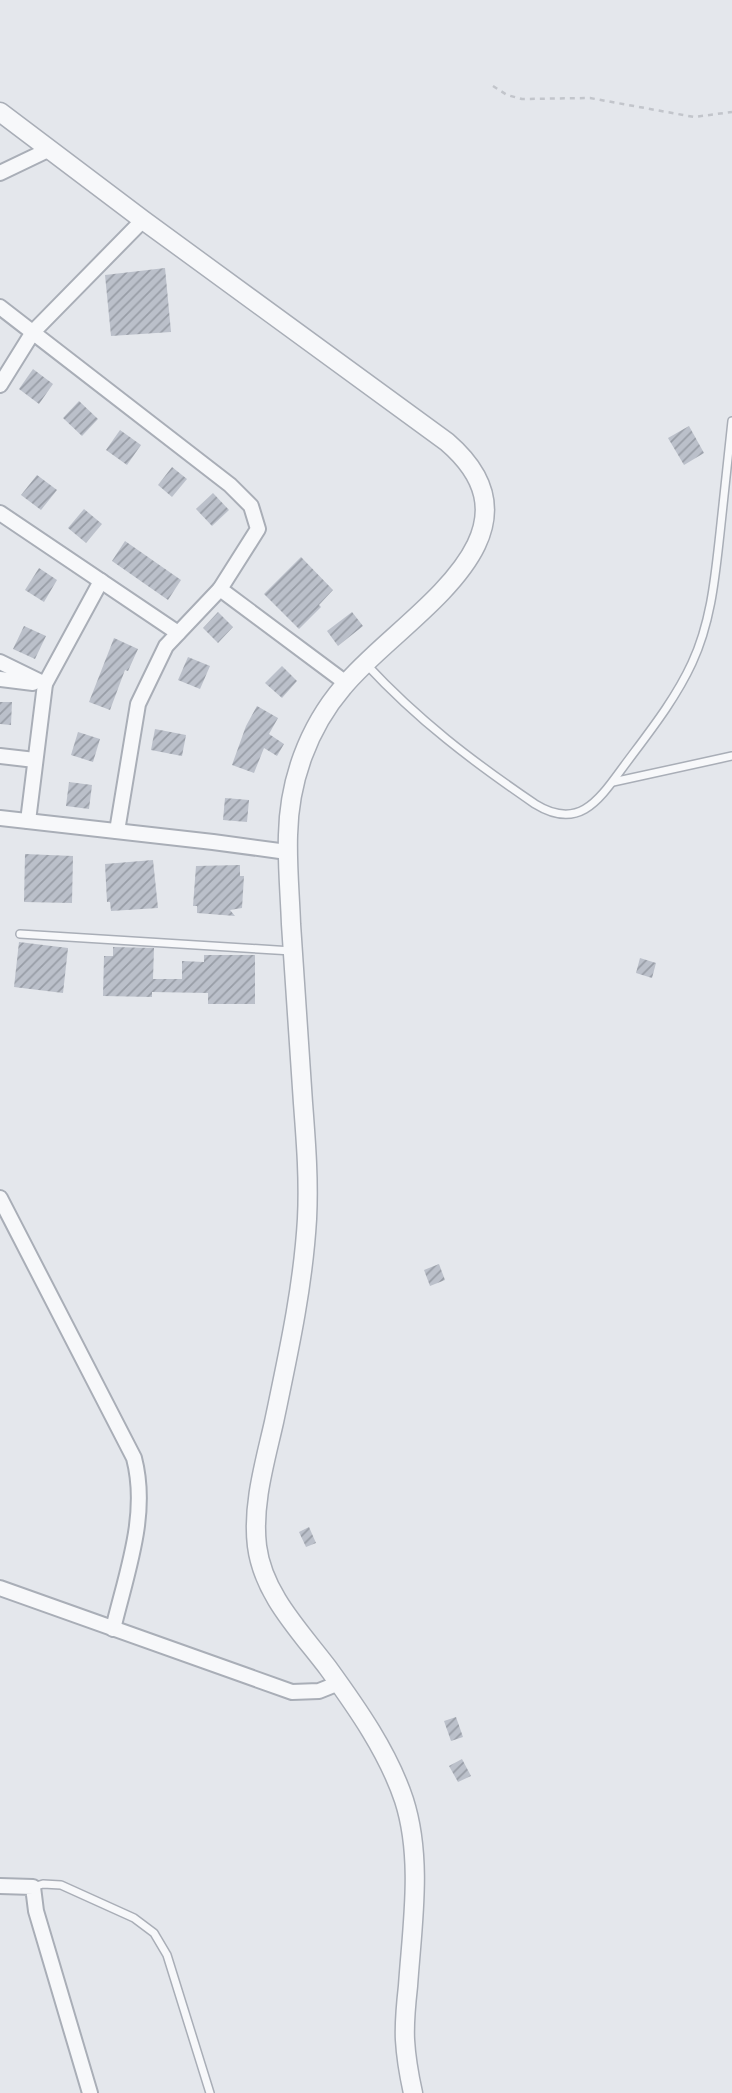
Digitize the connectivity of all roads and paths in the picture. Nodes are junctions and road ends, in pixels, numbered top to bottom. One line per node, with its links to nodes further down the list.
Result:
1 (493, 86): 3 (path)
2 (0, 112): 4 (street)
3 (732, 112)
4 (50, 149): 5 (street); 6 (street)
5 (0, 173)
6 (143, 220): 8 (street); 16 (street)
7 (0, 307): 8 (street)
8 (33, 332): 9 (street); 13 (street)
9 (0, 385)
10 (732, 421): 23 (lane)
11 (0, 513): 12 (street)
12 (101, 581): 14 (street); 19 (street)
13 (220, 589): 14 (street); 18 (street)
14 (178, 633): 26 (street)
15 (0, 662): 19 (street)
16 (366, 664): 18 (street); 23 (lane)
17 (0, 679): 19 (street)
18 (346, 682): 27 (street)
19 (45, 684): 22 (street)
20 (0, 756): 22 (street)
21 (732, 756): 23 (lane)
22 (35, 760): 25 (street)
23 (612, 782)
24 (0, 818): 25 (street)
25 (28, 821): 26 (street)
26 (117, 831): 27 (street)
27 (287, 852): 29 (street)
28 (20, 934): 29 (lane)
29 (293, 951): 33 (street)
30 (0, 1198): 32 (street)
31 (0, 1588): 32 (street)
32 (113, 1629): 33 (street)
33 (339, 1683): 38 (street)
34 (0, 1886): 35 (street)
35 (33, 1887): 36 (street); 37 (lane)
36 (90, 2093)
37 (210, 2093)
38 (413, 2093)

